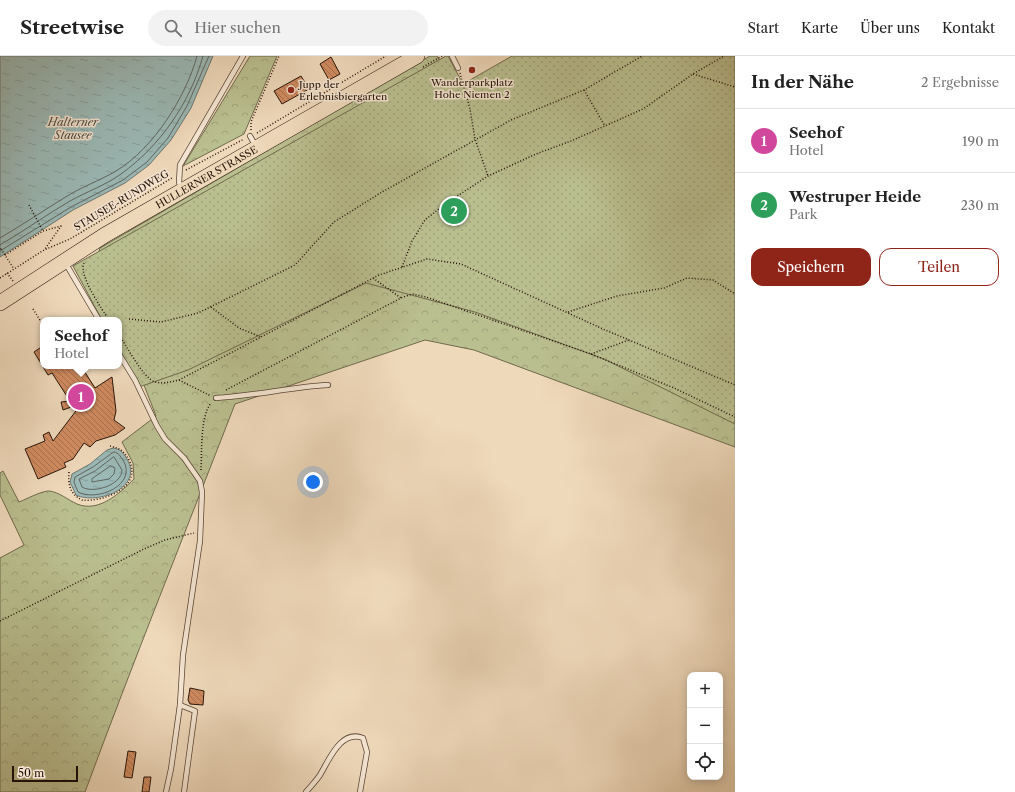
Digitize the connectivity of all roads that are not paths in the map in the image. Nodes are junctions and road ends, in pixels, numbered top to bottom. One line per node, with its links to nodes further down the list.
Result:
1 (243, 56): 5 (lane)
2 (417, 56): 5 (main road, HULLERNER STRASSE)
3 (452, 56): 4 (lane)
4 (458, 68)
5 (182, 190): 6 (main road, HULLERNER STRASSE)
6 (64, 260): 7 (main road, HULLERNER STRASSE); 8 (lane)
7 (0, 303)
8 (97, 317)
9 (122, 359): 12 (lane)
10 (328, 385): 11 (lane)
11 (216, 398)
12 (180, 705): 13 (lane); 14 (lane)
13 (166, 792)
14 (184, 792)
15 (306, 792): 16 (lane)
16 (360, 792)

